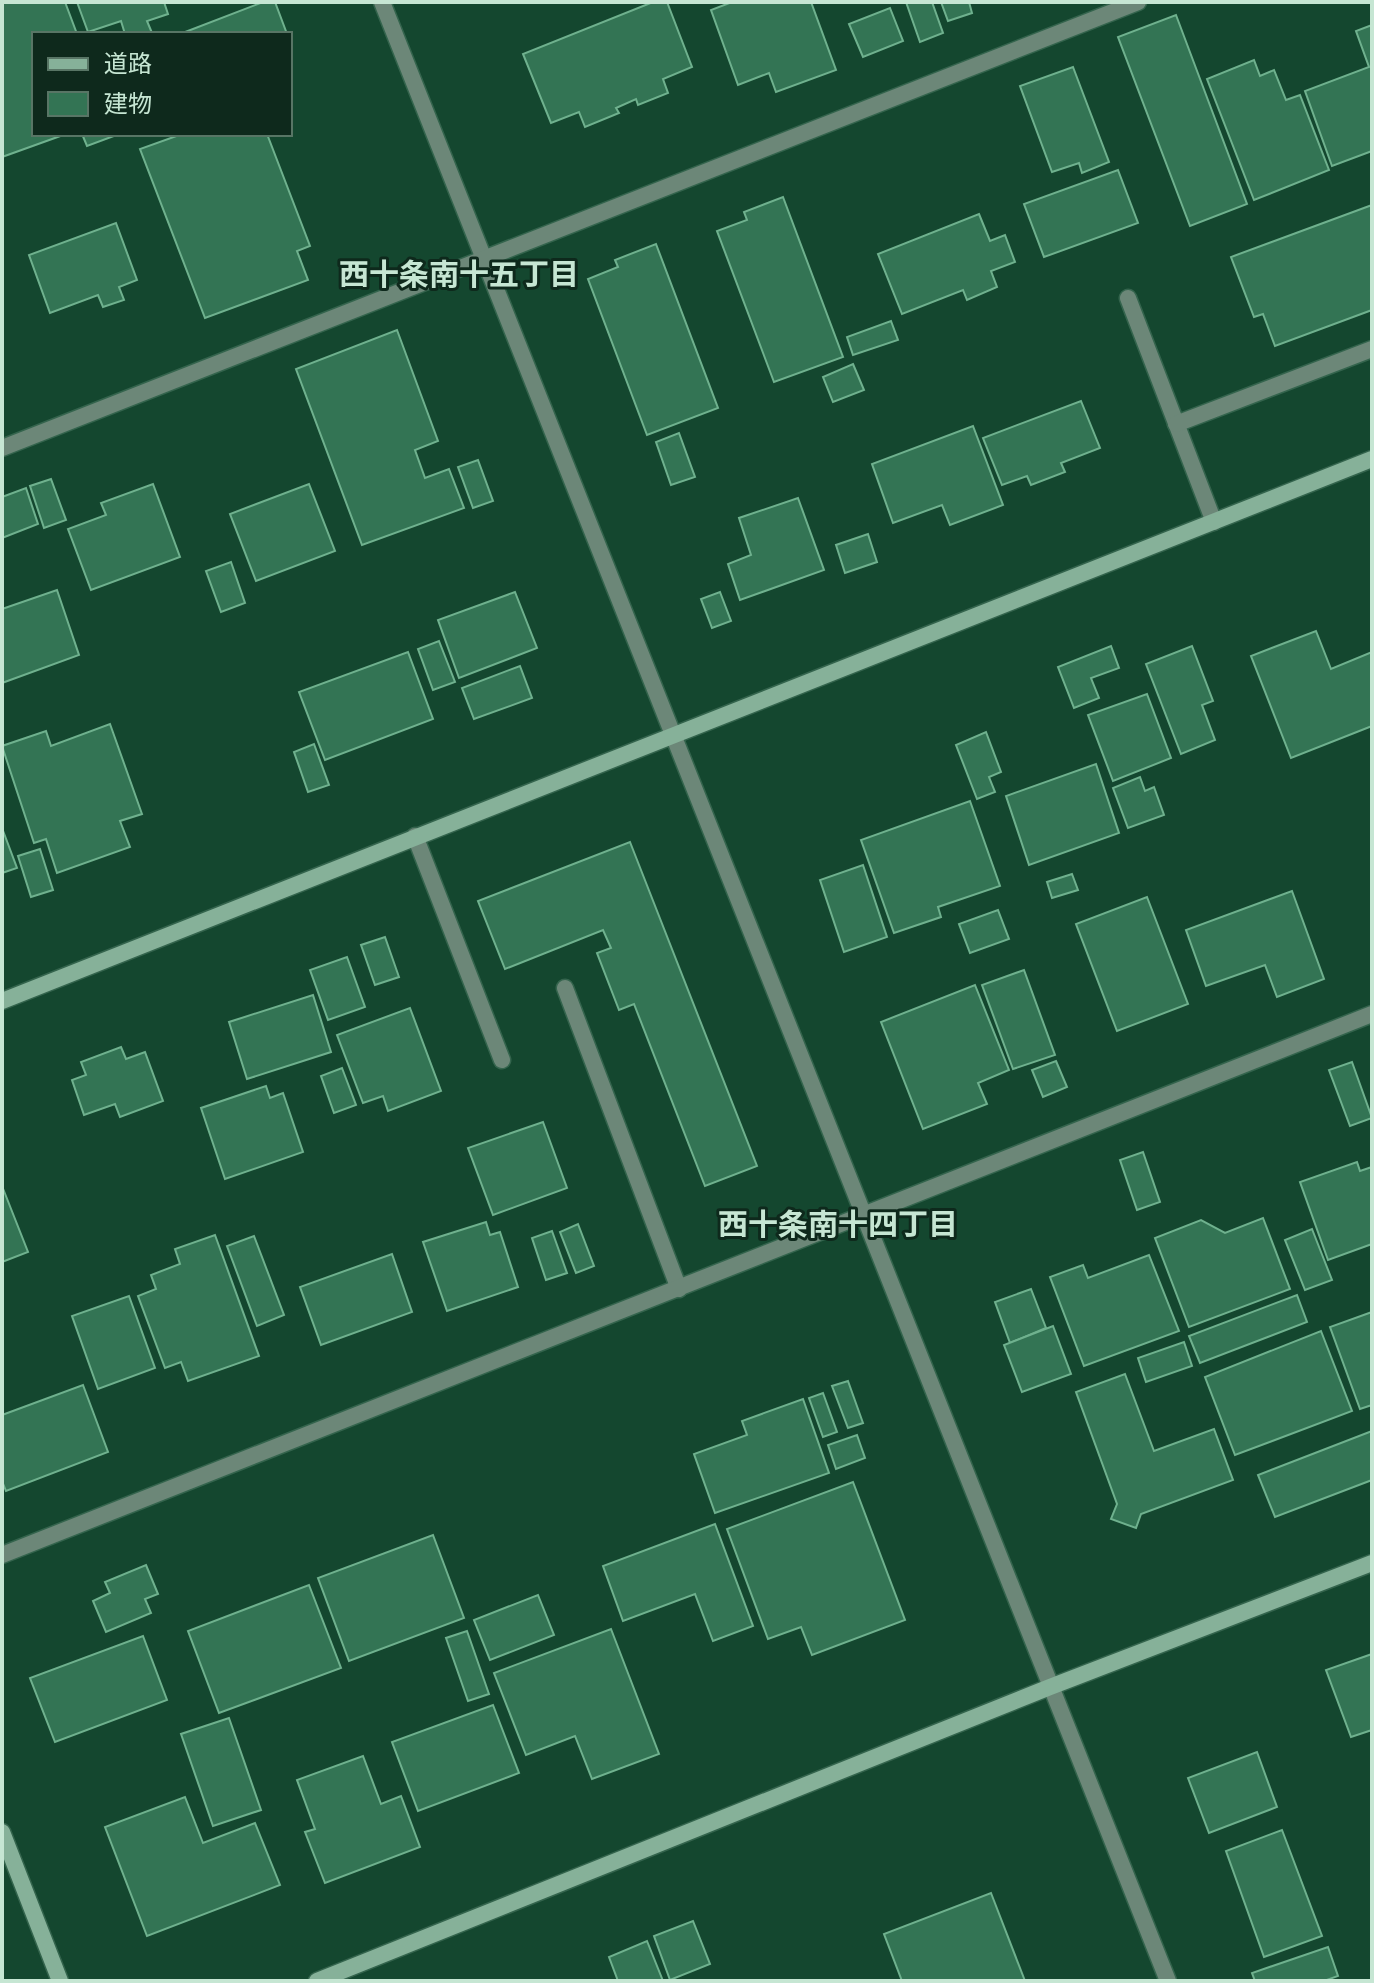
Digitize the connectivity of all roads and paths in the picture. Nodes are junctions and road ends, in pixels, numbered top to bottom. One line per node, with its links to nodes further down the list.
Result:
1 (382, 2): 3 (street)
2 (1138, 2): 3 (street)
3 (485, 258): 7 (street); 10 (street)
4 (1128, 298): 6 (street)
5 (1372, 349): 6 (street)
6 (1176, 424): 9 (street)
7 (2, 448)
8 (1372, 459): 9 (street)
9 (1214, 522): 10 (street)
10 (674, 734): 11 (street); 16 (street)
11 (415, 836): 13 (street); 15 (street)
12 (565, 988): 17 (street)
13 (2, 1001)
14 (1372, 1014): 16 (street)
15 (502, 1060)
16 (862, 1217): 17 (street); 20 (street)
17 (679, 1289): 18 (street)
18 (2, 1555)
19 (1372, 1563): 20 (street)
20 (1050, 1687): 23 (street); 24 (street)
21 (4, 1842): 22 (street)
22 (60, 1981)
23 (317, 1981)
24 (1168, 1981)

